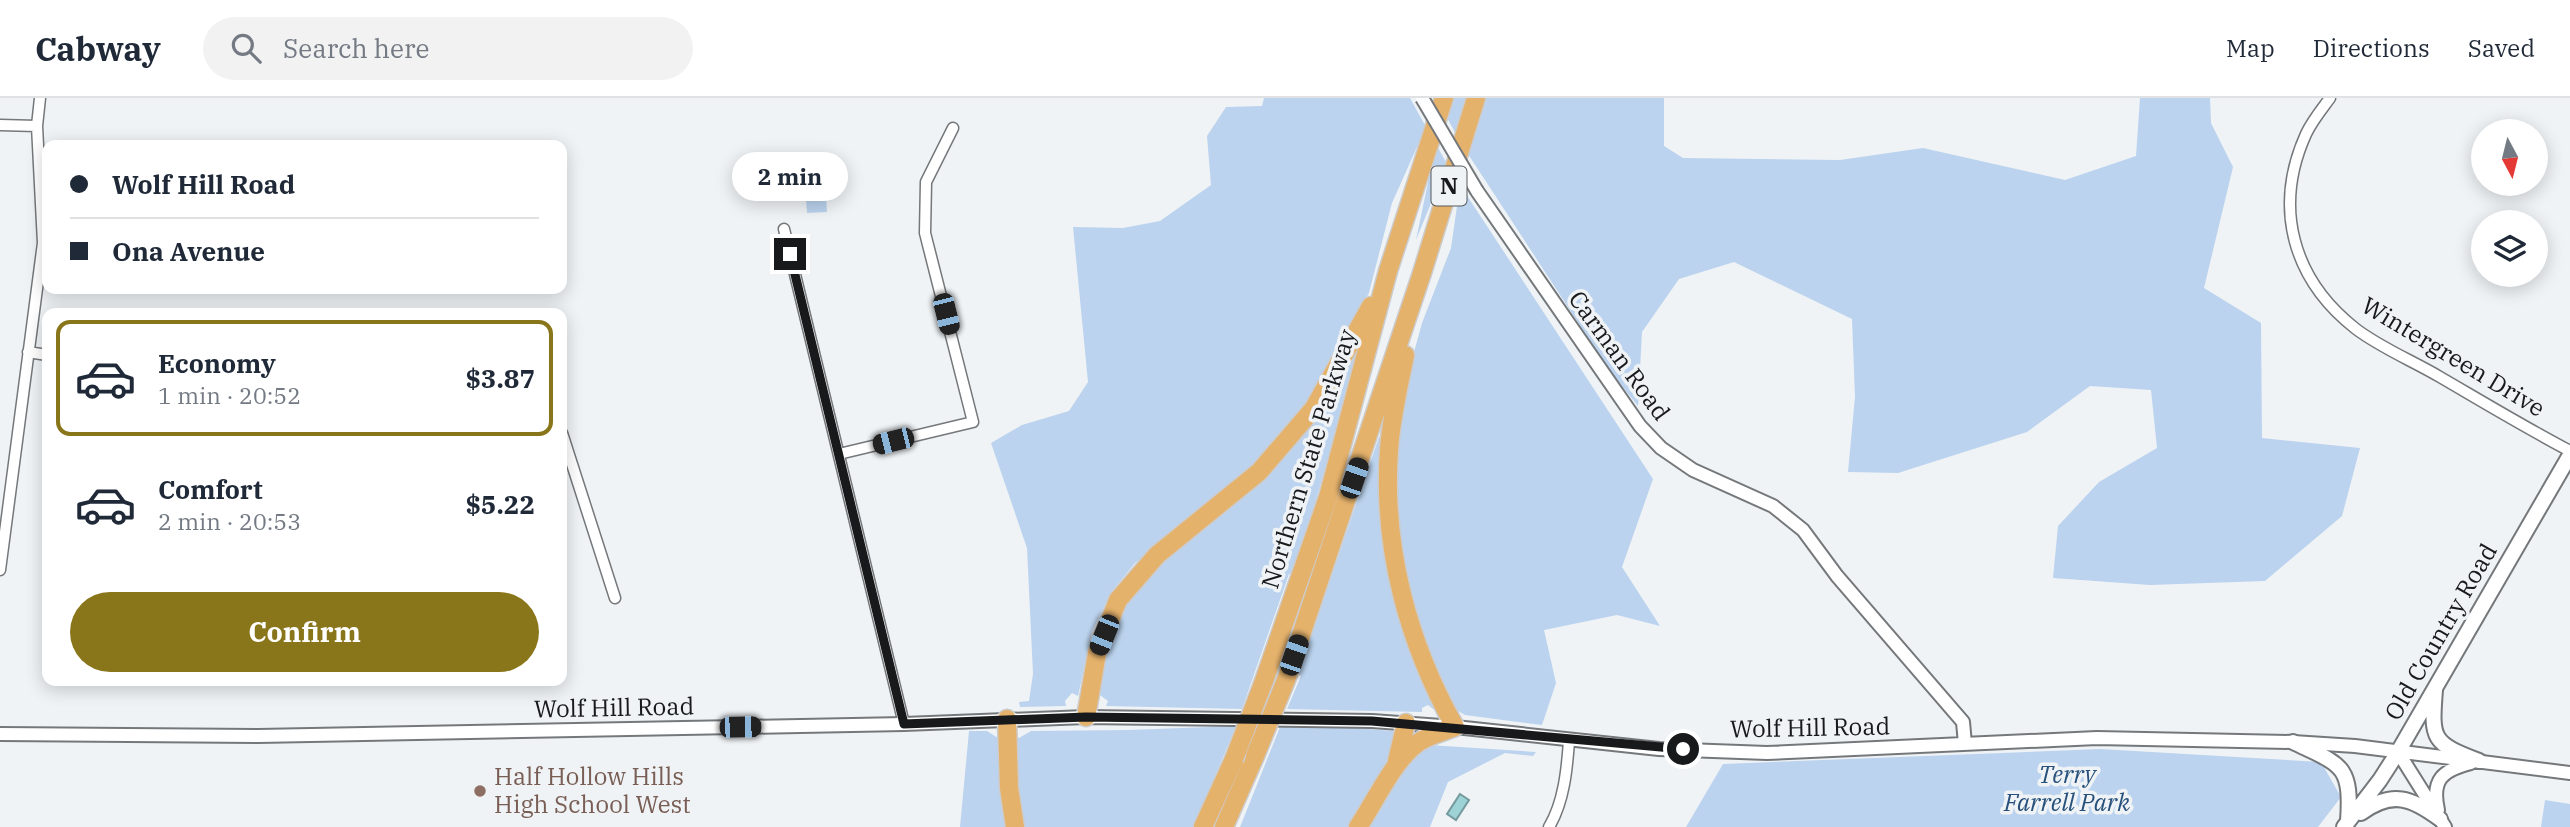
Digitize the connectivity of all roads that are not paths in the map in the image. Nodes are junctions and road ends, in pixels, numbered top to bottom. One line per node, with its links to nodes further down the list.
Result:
1 (40, 98): 7 (street)
2 (1422, 98): 30 (street, Carman Road, bridge)
3 (1444, 98): 12 (highway, Northern State Parkway / N)
4 (1476, 98): 13 (highway, Northern State Parkway / N)
5 (2330, 98): 17 (street, Wintergreen Drive)
6 (0, 125): 7 (street)
7 (37, 126): 9 (street)
8 (953, 128): 18 (street)
9 (42, 224)
10 (784, 229): 18 (street)
11 (42, 250): 14 (street)
12 (1388, 271): 22 (highway); 38 (highway, Northern State Parkway / N, bridge)
13 (1422, 273): 26 (highway); 39 (highway, Northern State Parkway / N, bridge)
14 (28, 352): 15 (street); 19 (street)
15 (42, 354)
16 (567, 449): 20 (street)
17 (2570, 453): 21 (main road, Old Country Road)
18 (839, 454): 25 (street)
19 (0, 570)
20 (615, 598)
21 (2435, 685): 31 (main road, Old Country Road); 32 (main road)
22 (1086, 717): 23 (street, Wolf Hill Road); 24 (street, Wolf Hill Road)
23 (1007, 719): 25 (street, Wolf Hill Road); 37 (highway)
24 (1406, 723): 26 (street, Wolf Hill Road); 33 (highway)
25 (904, 724): 27 (street, Wolf Hill Road)
26 (1455, 727): 28 (street, Wolf Hill Road); 33 (highway)
27 (0, 734)
28 (1569, 740): 30 (street, Wolf Hill Road); 41 (street)
29 (2293, 742): 30 (street, Wolf Hill Road); 31 (street, Wolf Hill Road); 36 (main road)
30 (1965, 744)
31 (2398, 752): 32 (street, Wolf Hill Road); 35 (street); 36 (main road, Old Country Road)
32 (2479, 761): 34 (street, Wolf Hill Road); 35 (street)
33 (1393, 771): 40 (highway)
34 (2570, 773)
35 (2442, 823): 36 (main road)
36 (2346, 825)
37 (1016, 827)
38 (1203, 827)
39 (1224, 827)
40 (1358, 827)
41 (1549, 827)

